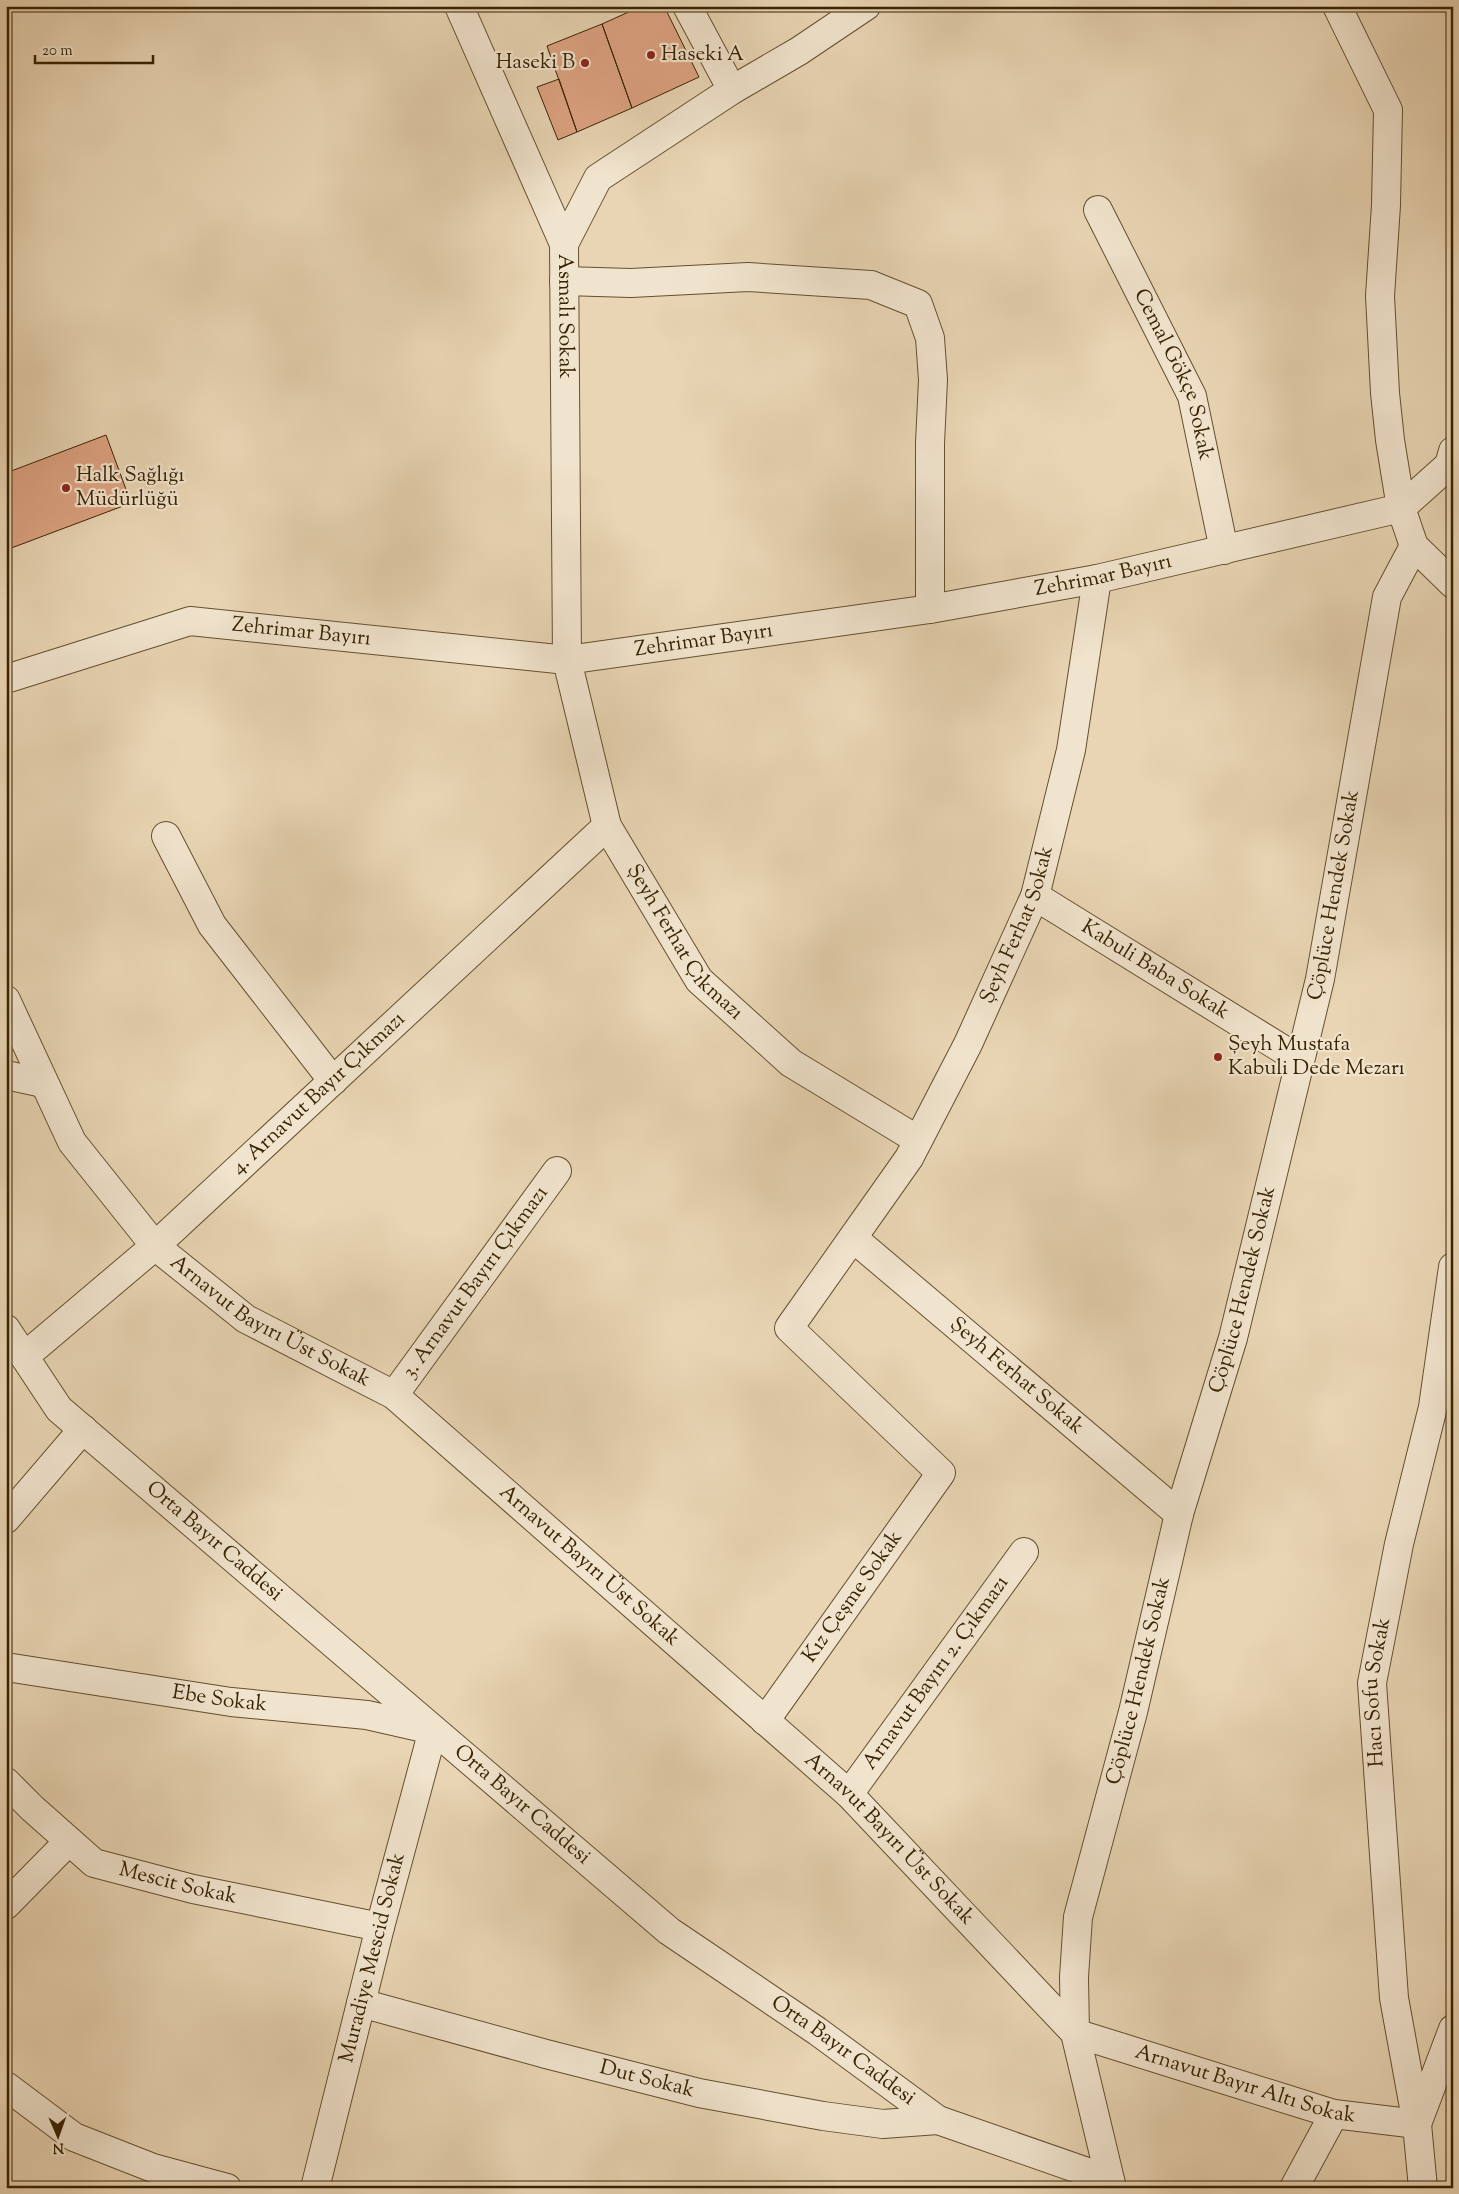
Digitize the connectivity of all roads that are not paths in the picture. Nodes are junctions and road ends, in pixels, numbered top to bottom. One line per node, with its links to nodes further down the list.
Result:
1 (460, 6): 7 (street)
2 (687, 6): 5 (street)
3 (866, 6): 5 (street, Asmalı Sokak)
4 (1337, 6): 10 (street)
5 (732, 90): 7 (street, Asmalı Sokak)
6 (1098, 210): 12 (street, Cemal Gökçe Sokak)
7 (564, 244): 8 (street, Asmalı Sokak)
8 (564, 281): 15 (street); 16 (street, Asmalı Sokak)
9 (1451, 460): 10 (street)
10 (1401, 508): 11 (street); 12 (street, Zehrimar Bayırı)
11 (1414, 546): 14 (street); 22 (street, Çöplüce Hendek Sokak)
12 (1224, 550): 13 (street, Zehrimar Bayırı)
13 (1098, 579): 15 (street, Zehrimar Bayırı); 20 (street, Şeyh Ferhat Sokak)
14 (1453, 584)
15 (930, 609): 16 (street, Zehrimar Bayırı)
16 (567, 660): 17 (street, Zehrimar Bayırı); 18 (street, Şeyh Ferhat Çıkmazı)
17 (6, 679)
18 (607, 826): 24 (street, 4. Arnavut Bayır Çıkmazı); 26 (street, Şeyh Ferhat Çıkmazı)
19 (166, 836): 24 (street)
20 (1035, 896): 22 (street, Kabuli Baba Sokak); 26 (street, Şeyh Ferhat Sokak)
21 (6, 1000): 25 (street, Arnavut Bayırı Üst Sokak)
22 (1300, 1060): 36 (street, Çöplüce Hendek Sokak)
23 (6, 1075): 25 (street)
24 (333, 1081): 29 (street, 4. Arnavut Bayır Çıkmazı)
25 (44, 1083): 29 (street, Arnavut Bayırı Üst Sokak)
26 (918, 1140): 28 (street, Şeyh Ferhat Sokak)
27 (557, 1171): 33 (street, 3. Arnavut Bayırı Çıkmazı)
28 (853, 1238): 35 (street, Şeyh Ferhat Sokak); 36 (street, Şeyh Ferhat Sokak)
29 (155, 1246): 32 (street, 4. Arnavut Bayır Çıkmazı); 33 (street, Arnavut Bayırı Üst Sokak)
30 (1453, 1267): 53 (street, Hacı Sofu Sokak)
31 (6, 1329): 32 (street, Orta Bayır Caddesi)
32 (24, 1356): 34 (street, Orta Bayır Caddesi)
33 (394, 1395): 40 (street, Arnavut Bayırı Üst Sokak)
34 (83, 1429): 37 (street); 41 (street, Orta Bayır Caddesi)
35 (942, 1473): 40 (street, Kız Çeşme Sokak)
36 (1179, 1514): 49 (street, Çöplüce Hendek Sokak)
37 (6, 1519)
38 (1024, 1552): 43 (street, Arnavut Bayırı 2. Çıkmazı)
39 (6, 1667): 41 (street, Ebe Sokak)
40 (765, 1721): 43 (street, Arnavut Bayırı Üst Sokak)
41 (433, 1730): 46 (street, Muradiye Mescid Sokak); 52 (street, Orta Bayır Caddesi)
42 (6, 1782): 44 (street, Mescit Sokak)
43 (849, 1794): 49 (street, Arnavut Bayırı Üst Sokak)
44 (69, 1840): 45 (street); 46 (street, Mescit Sokak)
45 (6, 1905)
46 (380, 1927): 47 (street, Muradiye Mescid Sokak)
47 (361, 2003): 52 (street, Dut Sokak); 56 (street, Muradiye Mescid Sokak)
48 (1453, 2029): 53 (street)
49 (1075, 2034): 51 (street, Arnavut Bayır Altı Sokak); 54 (street, Arnavut Bayırı Üst Sokak)
50 (6, 2086): 55 (street)
51 (1334, 2114): 53 (street, Arnavut Bayır Altı Sokak); 57 (street)
52 (938, 2120): 54 (street, Orta Bayır Caddesi)
53 (1417, 2124): 58 (street, Hacı Sofu Sokak)
54 (1111, 2184)
55 (227, 2188)
56 (315, 2188)
57 (1294, 2188)
58 (1424, 2188)

